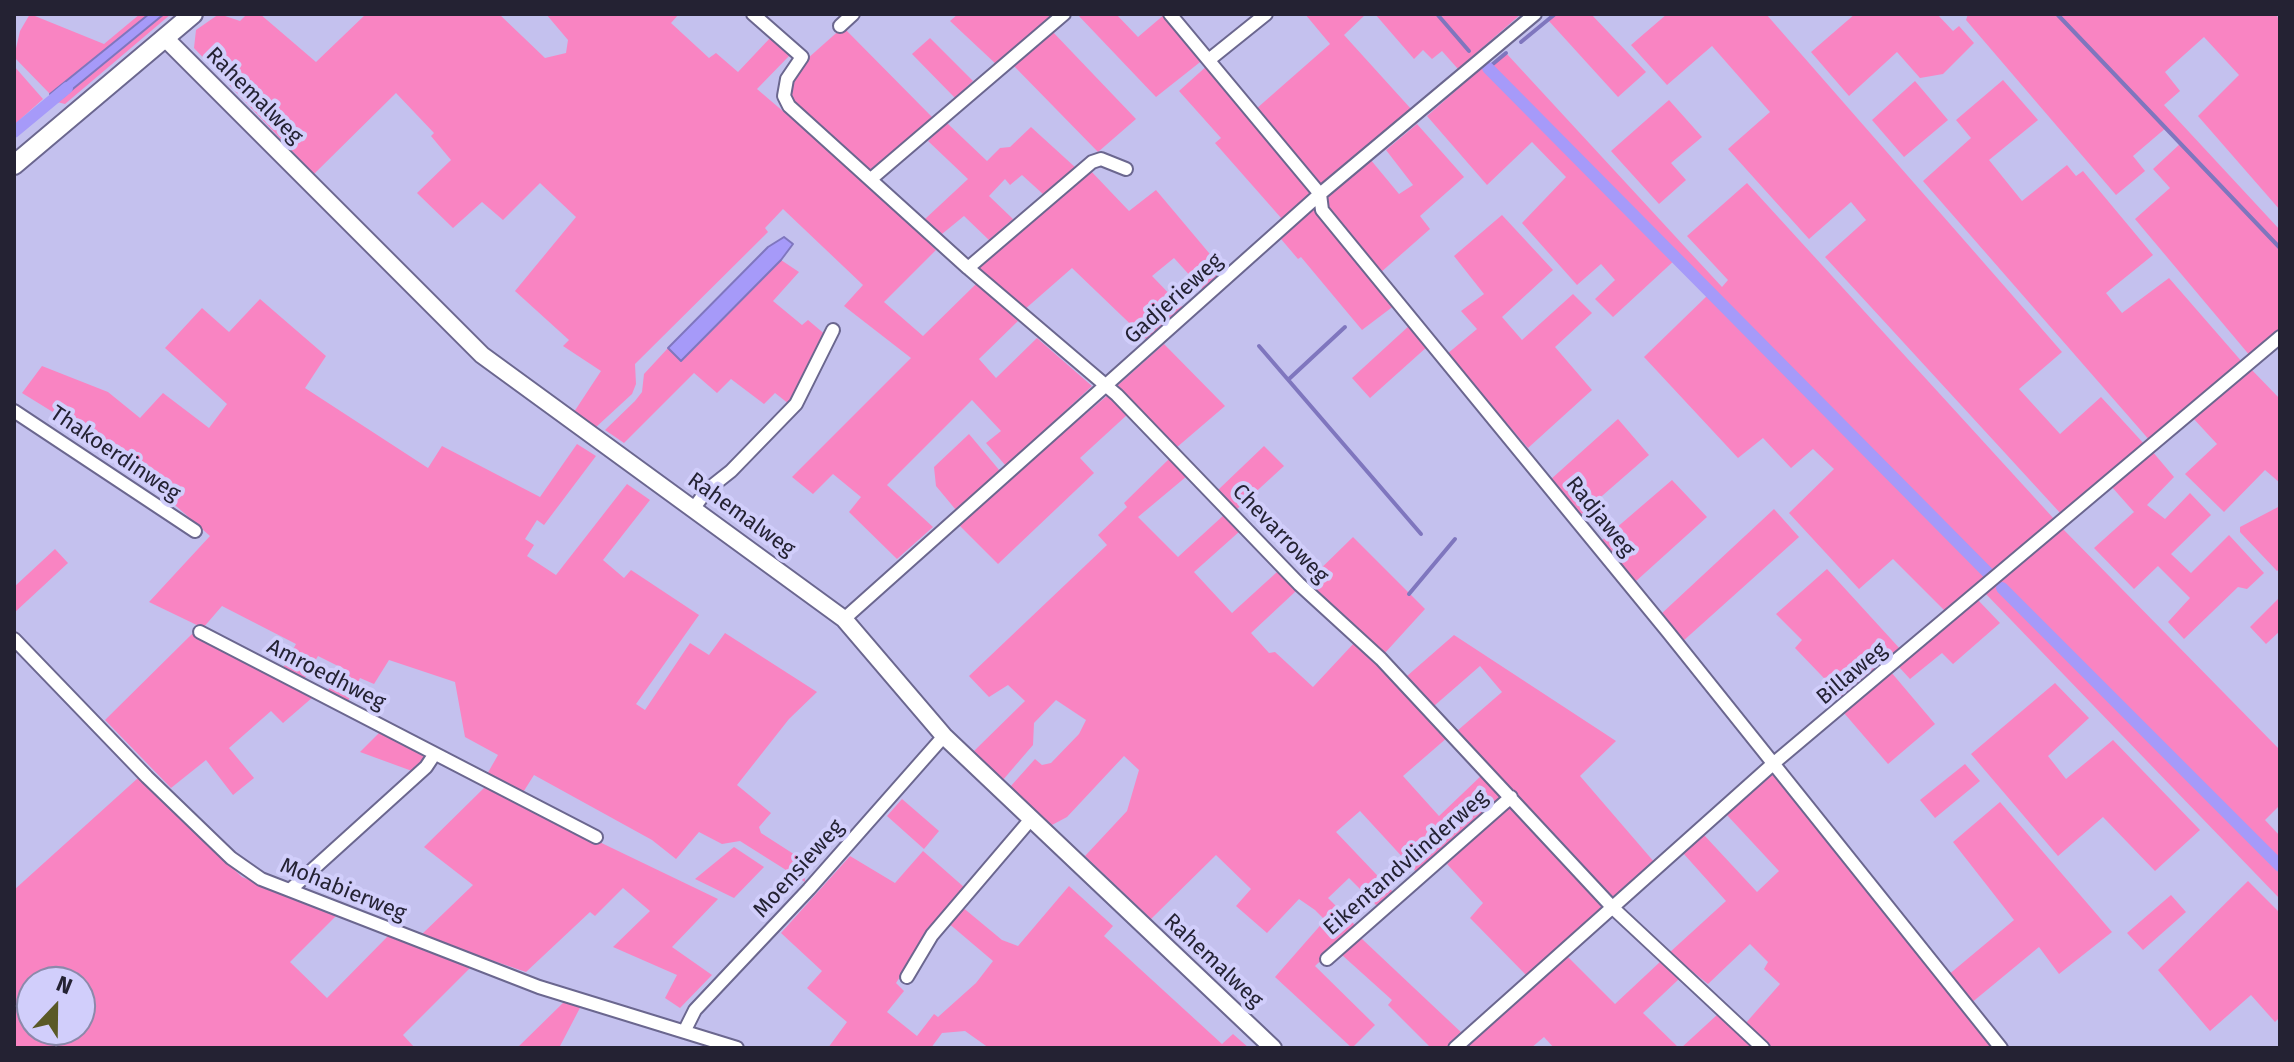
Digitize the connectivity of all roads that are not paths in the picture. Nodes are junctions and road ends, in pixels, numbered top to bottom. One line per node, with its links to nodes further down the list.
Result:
1 (193, 14): 9 (main road)
2 (753, 14): 13 (street, Chevarroweg)
3 (853, 14): 8 (street)
4 (1064, 14): 13 (street)
5 (1170, 14): 10 (street, Radjaweg)
6 (1266, 14): 10 (street)
7 (1535, 14): 14 (street, Gadjerieweg)
8 (840, 26)
9 (165, 38): 11 (main road); 20 (street, Rahemalweg)
10 (1210, 59): 14 (street, Radjaweg)
11 (14, 165)
12 (1126, 169): 15 (street)
13 (871, 179): 15 (street, Chevarroweg)
14 (1320, 194): 18 (street, Gadjerieweg); 27 (street, Radjaweg)
15 (968, 268): 18 (street, Chevarroweg)
16 (833, 330): 20 (street)
17 (2280, 337): 27 (street, Billaweg)
18 (1106, 387): 22 (street, Gadjerieweg); 28 (street, Chevarroweg)
19 (14, 411): 21 (street, Thakoerdinweg)
20 (694, 508): 22 (street, Rahemalweg)
21 (195, 531)
22 (844, 619): 25 (street, Rahemalweg)
23 (200, 632): 26 (street, Amroedhweg)
24 (14, 639): 31 (street, Mohabierweg)
25 (944, 736): 29 (street, Rahemalweg); 35 (street, Moensieweg)
26 (434, 755): 30 (street, Amroedhweg); 31 (street)
27 (1774, 763): 32 (street, Billaweg); 41 (street, Radjaweg)
28 (1511, 797): 32 (street, Chevarroweg); 33 (street, Eikentandvlinderweg)
29 (1031, 819): 34 (street); 38 (street, Rahemalweg)
30 (596, 837)
31 (290, 890): 35 (street, Mohabierweg)
32 (1613, 908): 39 (street, Billaweg); 40 (street, Chevarroweg)
33 (1327, 959)
34 (907, 977)
35 (685, 1030): 36 (street, Mohabierweg)
36 (698, 1042): 37 (street, Mohabierweg)
37 (737, 1048)
38 (1273, 1048)
39 (1455, 1048)
40 (1763, 1048)
41 (2001, 1048)

